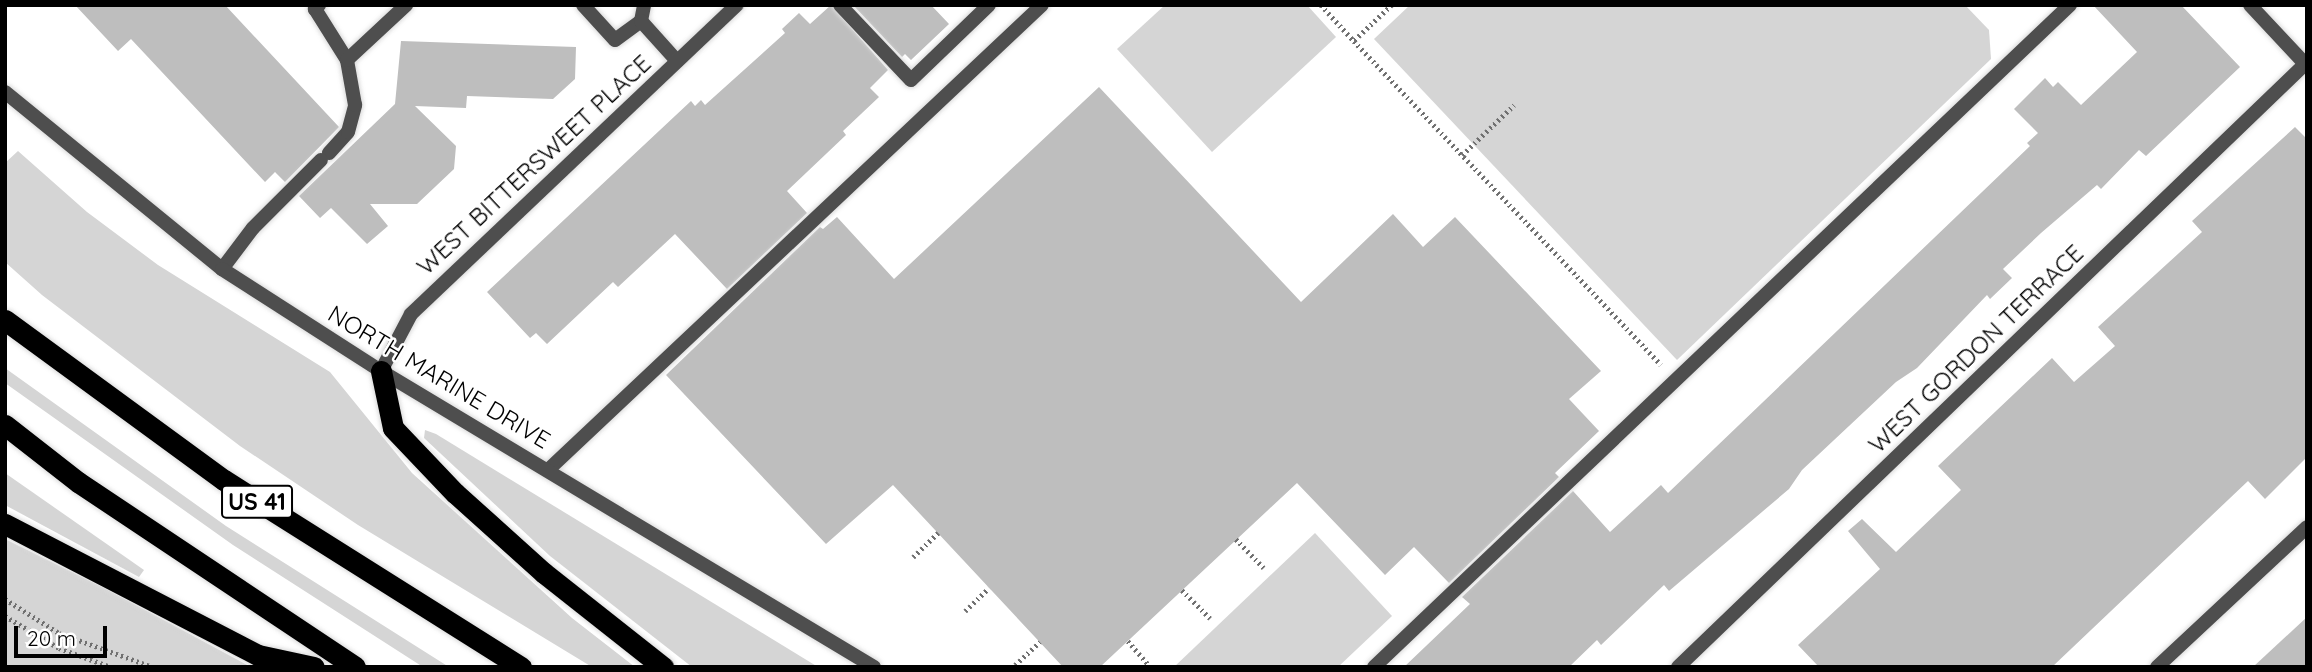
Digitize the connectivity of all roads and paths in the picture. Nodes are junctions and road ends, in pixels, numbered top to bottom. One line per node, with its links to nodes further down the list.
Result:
1 (319, 5): 15 (street)
2 (406, 5): 15 (street)
3 (583, 5): 13 (street)
4 (644, 5): 13 (street)
5 (737, 5): 16 (street, WEST BITTERSWEET PLACE)
6 (840, 5): 7 (street)
7 (989, 5)
8 (1042, 5): 26 (street)
9 (1321, 5): 14 (path)
10 (1392, 5): 14 (path)
11 (2070, 5): 24 (street)
12 (2250, 5): 17 (street)
13 (641, 21): 16 (street)
14 (1354, 41): 20 (path)
15 (346, 60): 21 (street)
16 (677, 61): 23 (street, WEST BITTERSWEET PLACE)
17 (2306, 65): 51 (street, WEST GORDON TERRACE)
18 (5, 92): 21 (street, NORTH MARINE DRIVE)
19 (1514, 105): 20 (path)
20 (1462, 155): 24 (path)
21 (222, 269): 23 (street, NORTH MARINE DRIVE)
22 (5, 320): 46 (highway, US 41)
23 (381, 371): 26 (street, NORTH MARINE DRIVE); 47 (highway)
24 (1676, 380): 50 (street)
25 (5, 425): 45 (highway)
26 (548, 470): 48 (street, NORTH MARINE DRIVE)
27 (5, 524): 44 (highway)
28 (2307, 527): 52 (street)
29 (938, 533): 31 (path)
30 (1236, 539): 32 (path)
31 (913, 557)
32 (1264, 568)
33 (989, 587): 36 (path)
34 (1182, 590): 38 (path)
35 (5, 599): 43 (path)
36 (965, 611)
37 (5, 615): 42 (path)
38 (1210, 618)
39 (1128, 641): 49 (path)
40 (1040, 642): 41 (path)
41 (1015, 664)
42 (111, 667)
43 (153, 667)
44 (314, 667)
45 (355, 667)
46 (522, 667)
47 (663, 667)
48 (874, 667)
49 (1151, 667)
50 (1374, 667)
51 (1678, 667)
52 (2157, 667)

